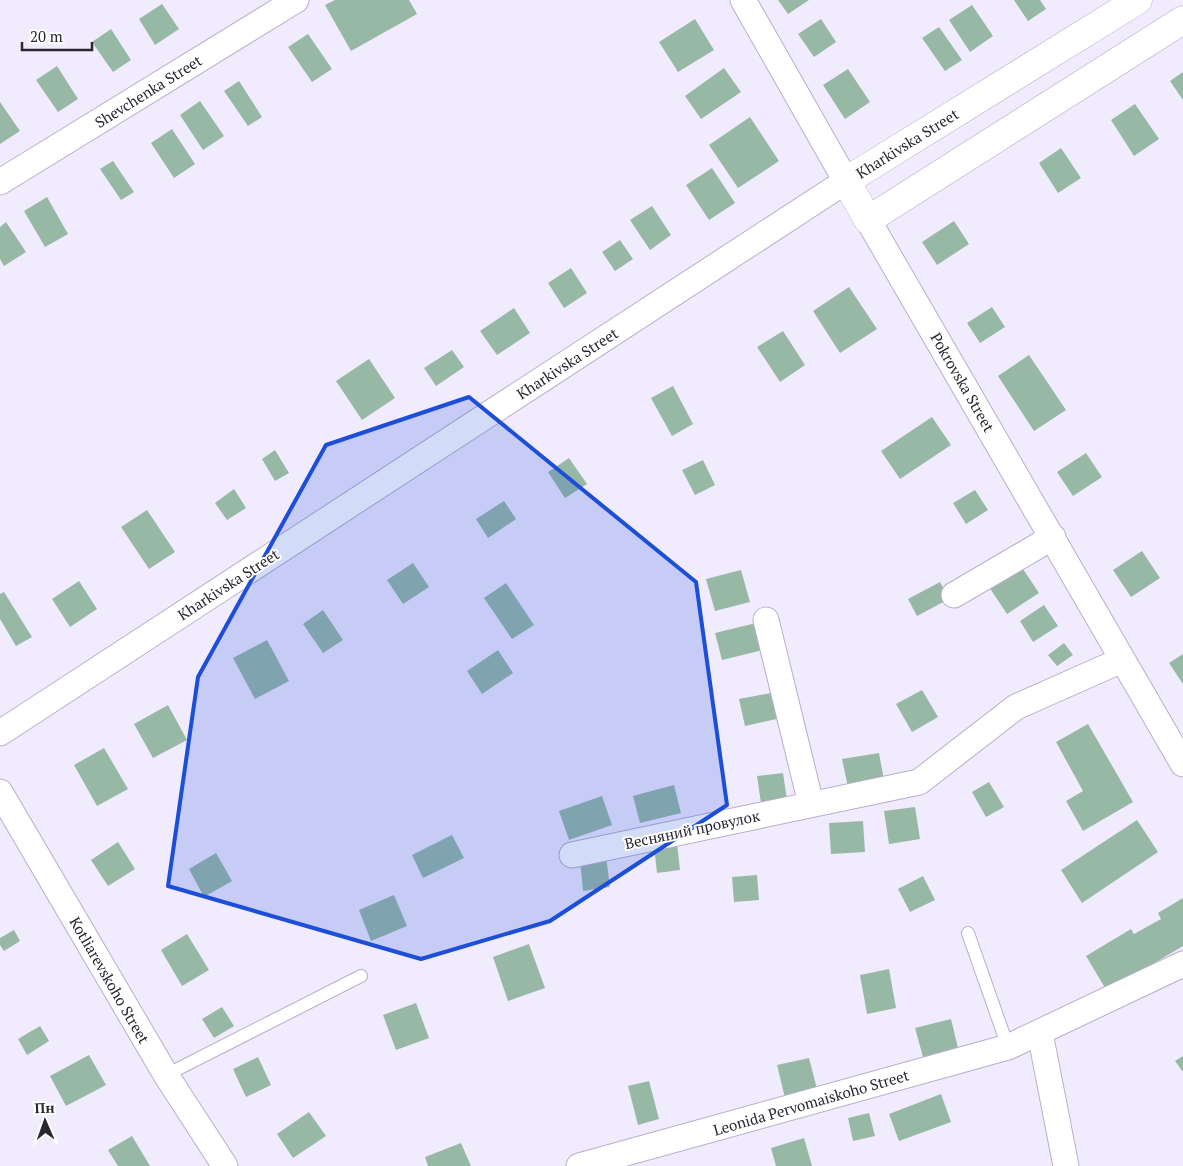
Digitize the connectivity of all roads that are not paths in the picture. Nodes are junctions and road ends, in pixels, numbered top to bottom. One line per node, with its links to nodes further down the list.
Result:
1 (296, 0): 6 (street, Shevchenka Street)
2 (744, 0): 5 (street, Pokrovska Street)
3 (1138, 0): 5 (street, Kharkivska Street)
4 (1183, 20): 7 (street)
5 (846, 181): 7 (street, Pokrovska Street); 12 (street, Kharkivska Street)
6 (0, 182)
7 (868, 220): 8 (street, Pokrovska Street)
8 (1053, 537): 9 (street); 11 (street, Pokrovska Street)
9 (954, 595)
10 (766, 620): 15 (street)
11 (1122, 660): 13 (street, Pokrovska Street); 15 (street, Весняний провулок)
12 (0, 733)
13 (1181, 755)
14 (0, 792): 22 (street, Kotliarevskoho Street)
15 (812, 804): 16 (street, Весняний провулок)
16 (572, 854)
17 (968, 933): 21 (lane)
18 (1183, 964): 20 (street, Leonida Pervomaiskoho Street)
19 (361, 976): 22 (lane)
20 (1040, 1033): 21 (street, Leonida Pervomaiskoho Street); 25 (street)
21 (1008, 1047): 24 (street, Leonida Pervomaiskoho Street)
22 (166, 1075): 23 (street, Kotliarevskoho Street)
23 (225, 1166)
24 (579, 1166)
25 (1066, 1166)

